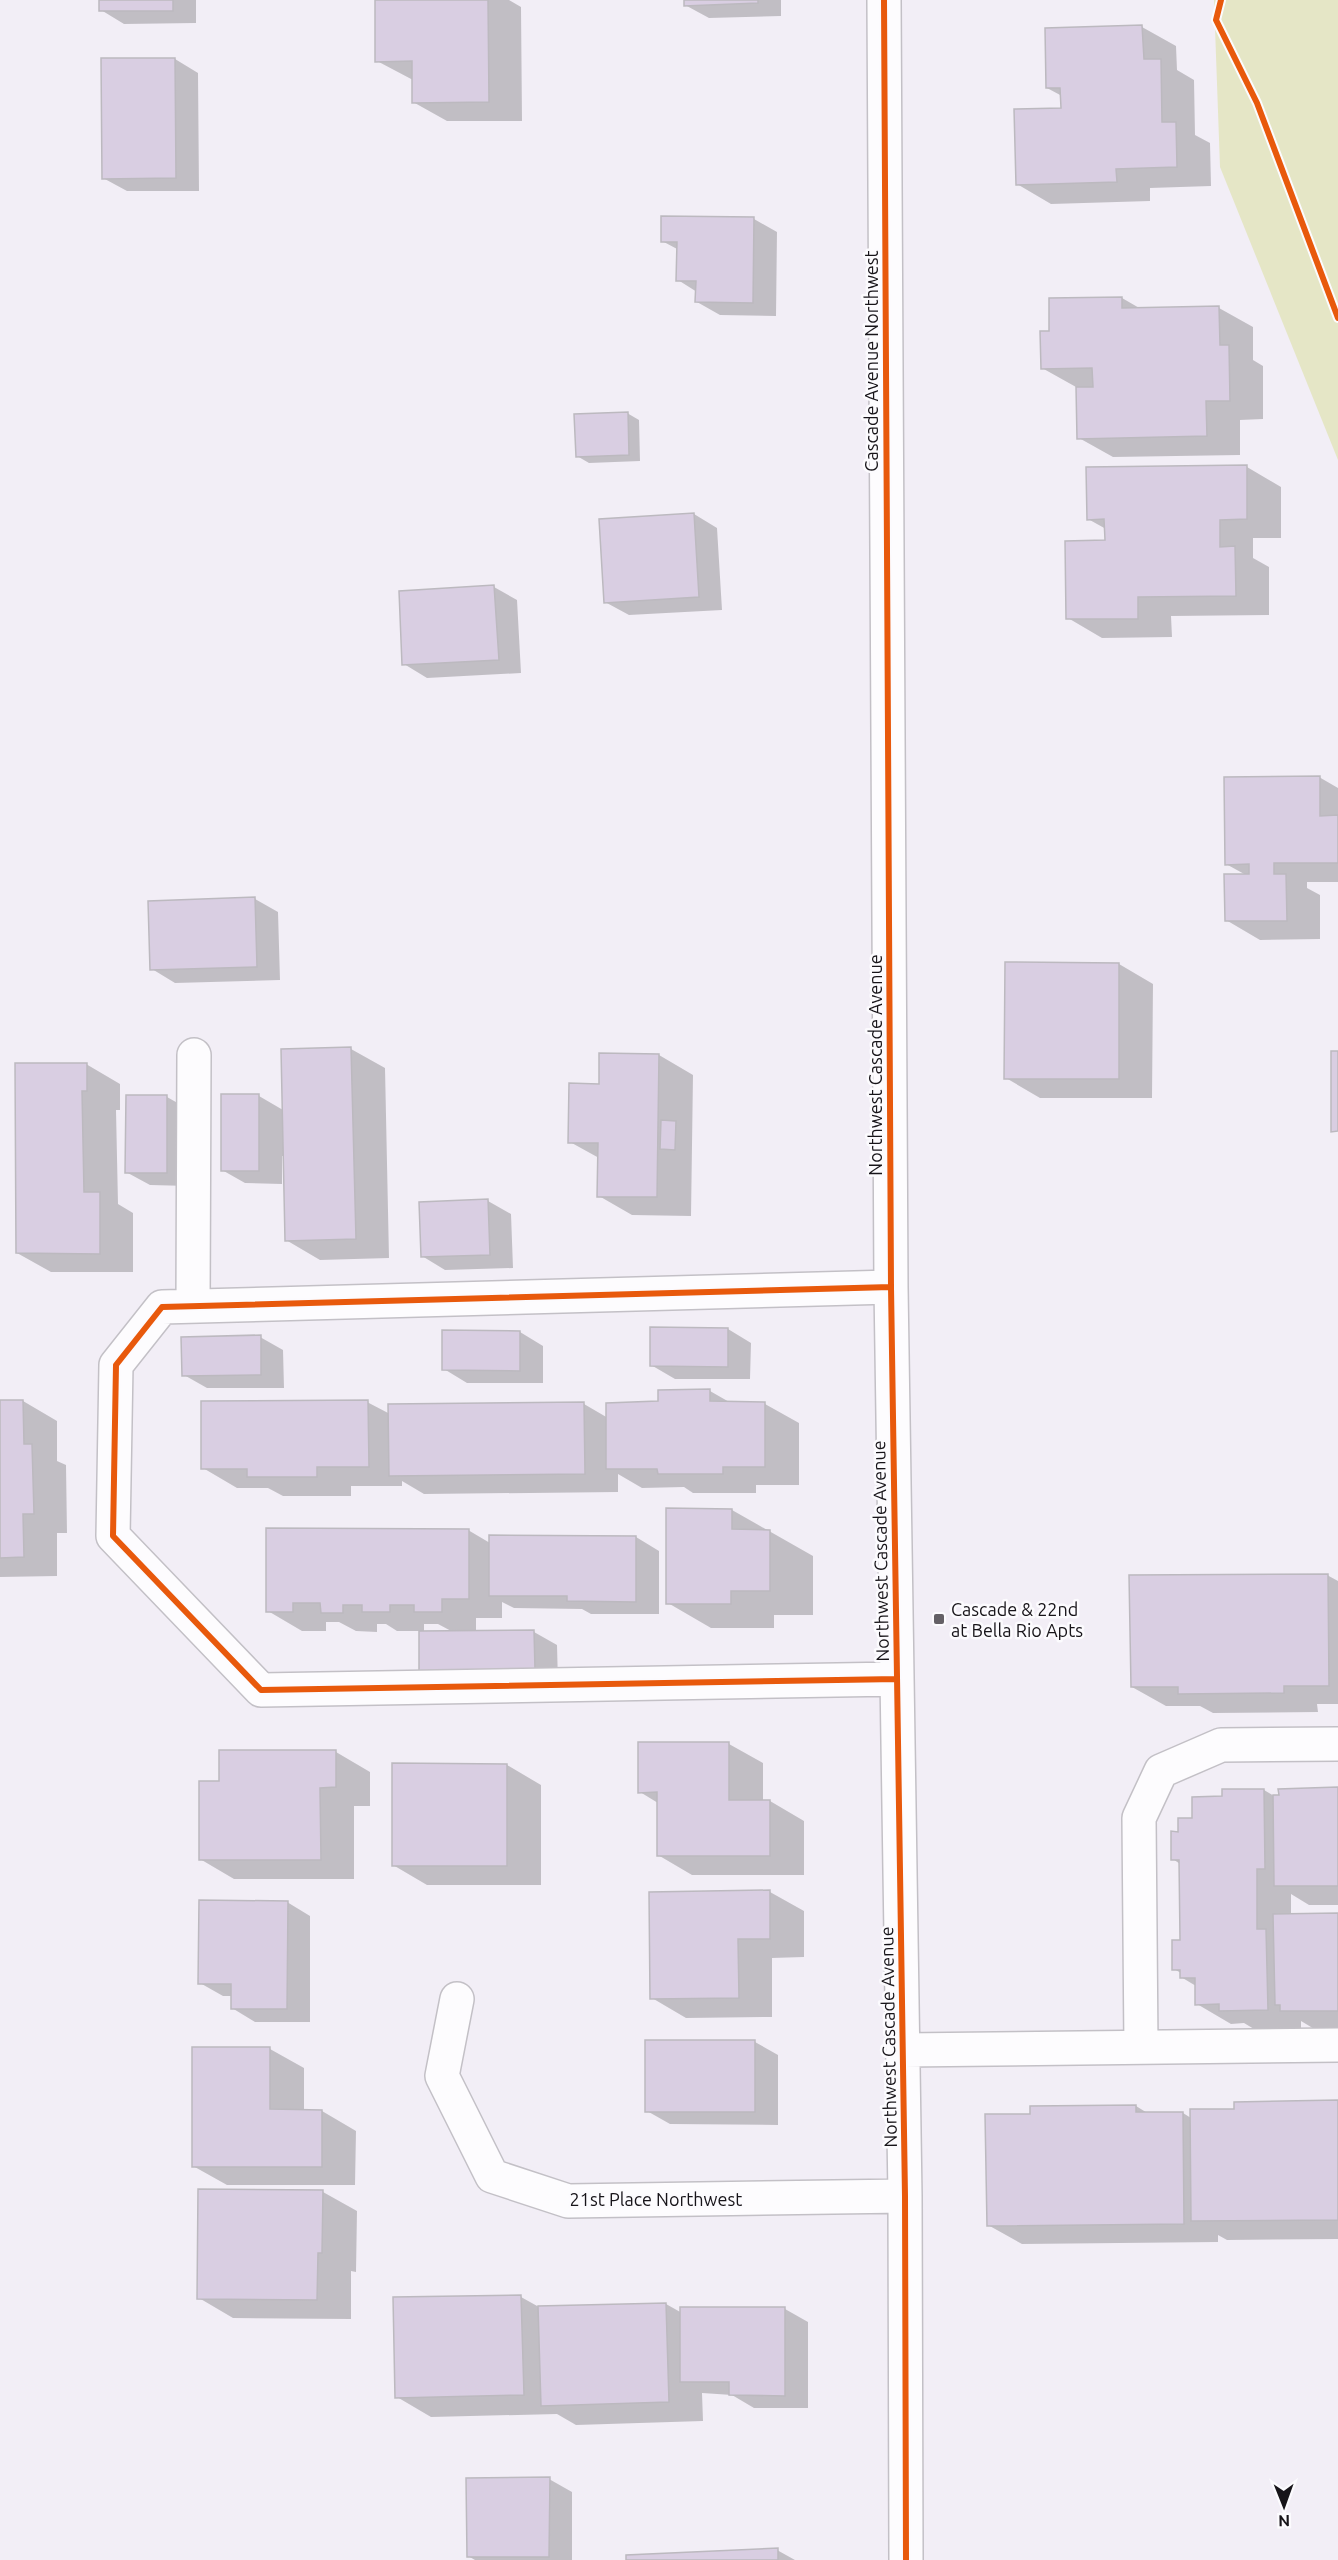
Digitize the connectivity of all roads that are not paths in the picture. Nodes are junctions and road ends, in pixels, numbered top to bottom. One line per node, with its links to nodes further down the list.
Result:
1 (884, 0): 2 (street, Cascade Avenue Northwest)
2 (887, 722): 4 (street, Northwest Cascade Avenue)
3 (194, 1056): 5 (street)
4 (891, 1287): 5 (street); 6 (street, Northwest Cascade Avenue)
5 (193, 1306): 6 (street)
6 (897, 1678): 11 (street, Northwest Cascade Avenue)
7 (1338, 1744): 10 (street)
8 (458, 1999): 12 (street, 21st Place Northwest)
9 (1338, 2045): 10 (street)
10 (1141, 2047): 11 (street)
11 (903, 2050): 12 (street, Northwest Cascade Avenue)
12 (905, 2196): 13 (street, Northwest Cascade Avenue)
13 (906, 2560)

